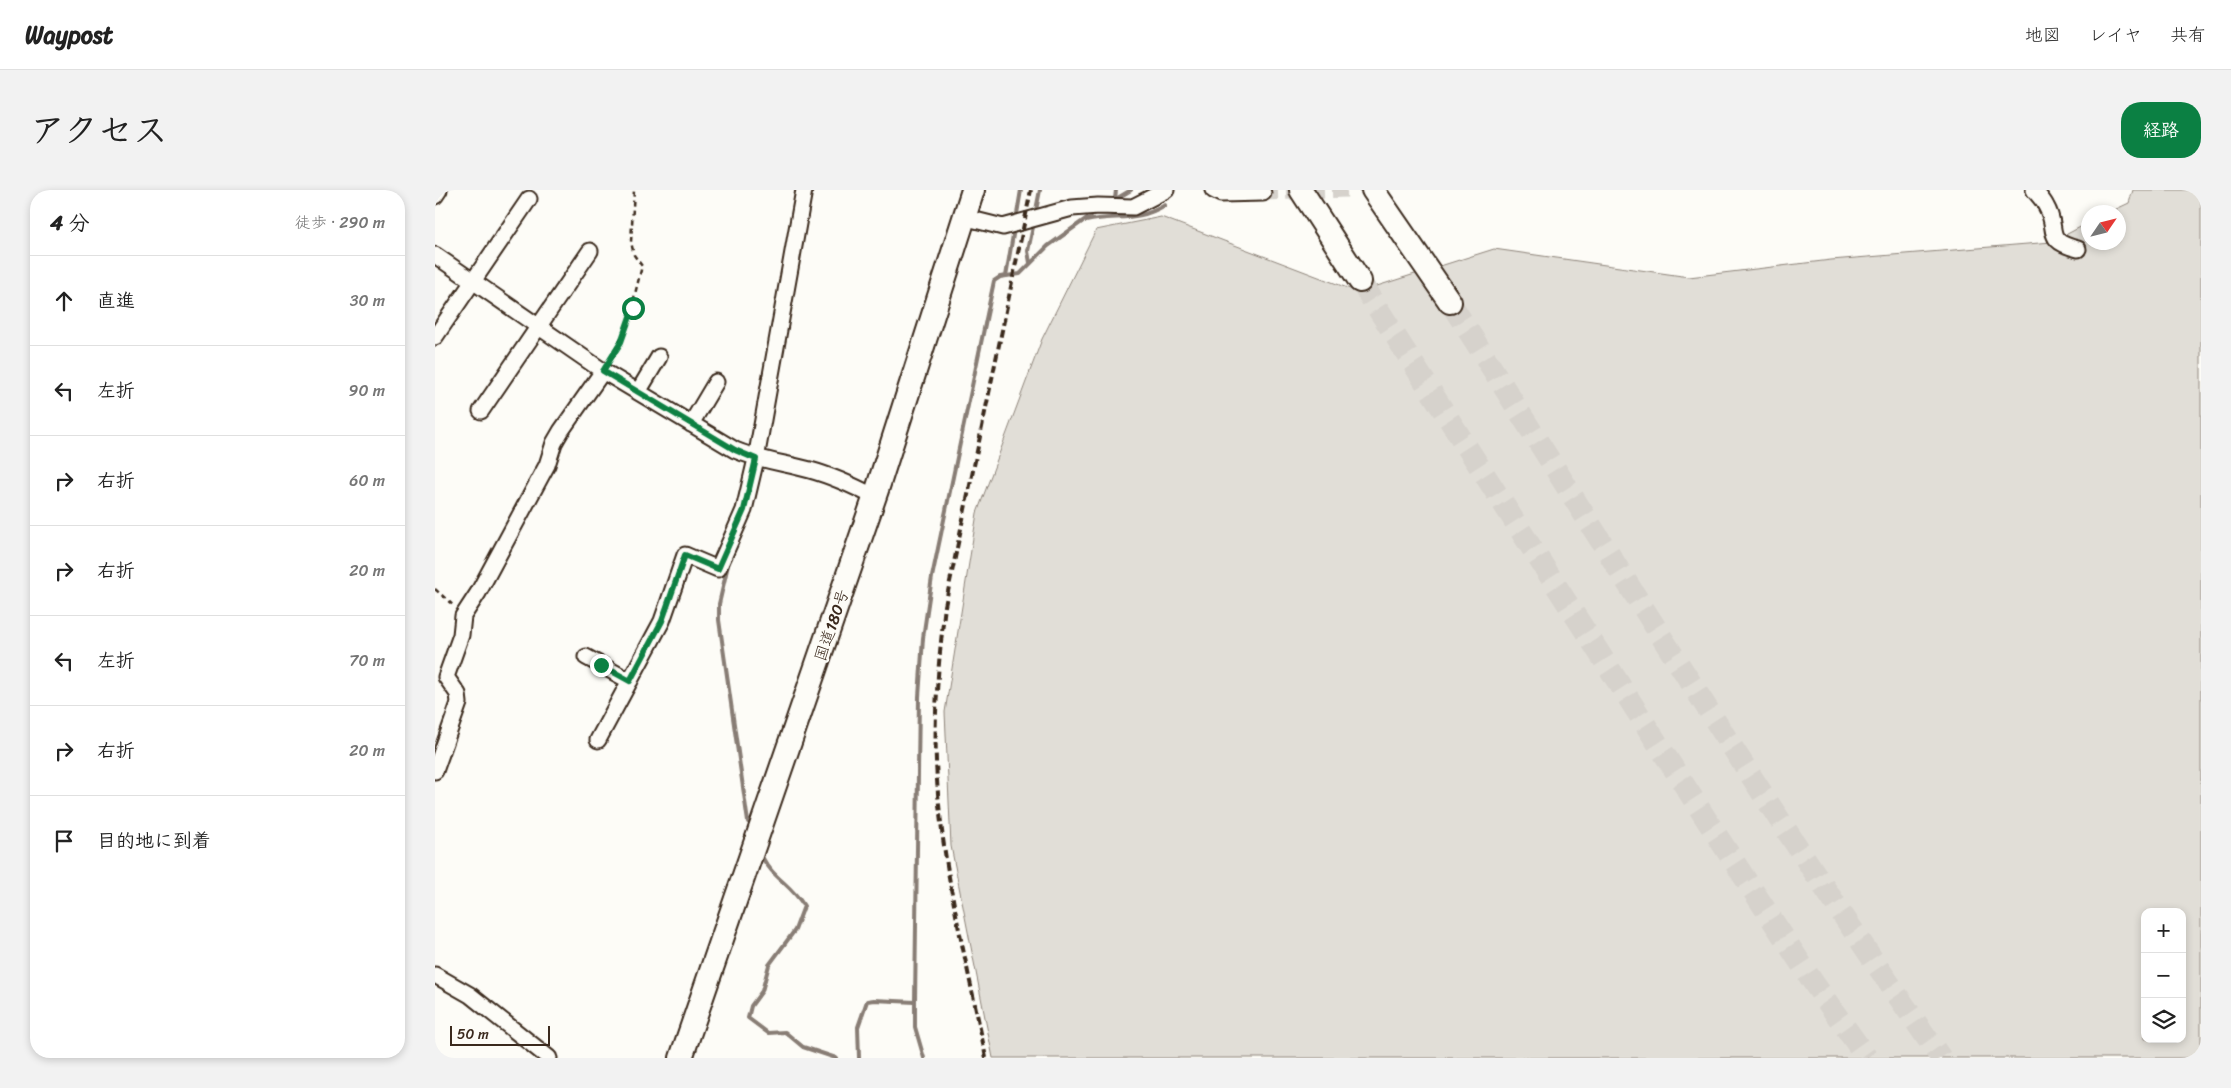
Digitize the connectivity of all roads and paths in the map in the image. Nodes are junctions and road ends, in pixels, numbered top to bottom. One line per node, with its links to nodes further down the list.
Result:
1 (439, 190): 11 (street)
2 (635, 190): 23 (path)
3 (804, 190): 28 (street)
4 (973, 190): 13 (highway, 国道180号)
5 (1166, 190): 13 (street)
6 (1213, 190): 10 (street)
7 (1301, 190): 18 (highway)
8 (1373, 190): 19 (highway)
9 (2034, 190): 14 (street)
10 (1263, 193)
11 (435, 196)
12 (529, 199): 17 (street)
13 (963, 218): 29 (highway, 国道180号)
14 (2078, 249)
15 (590, 251): 20 (street)
16 (435, 255): 17 (street)
17 (472, 280): 20 (street); 21 (street)
18 (1360, 281)
19 (1450, 302)
20 (539, 327): 23 (street); 26 (street)
21 (435, 337)
22 (659, 357): 25 (street)
23 (603, 371): 25 (street); 31 (street)
24 (716, 382): 27 (street)
25 (639, 392): 27 (street)
26 (481, 411)
27 (691, 424): 28 (street)
28 (760, 460): 29 (street); 33 (street)
29 (875, 497): 38 (highway, 国道180号)
30 (435, 590): 31 (path)
31 (463, 616): 35 (street)
32 (587, 657): 33 (street)
33 (630, 681): 34 (street)
34 (598, 740)
35 (435, 771)
36 (435, 975): 37 (street)
37 (549, 1058)
38 (681, 1058)

